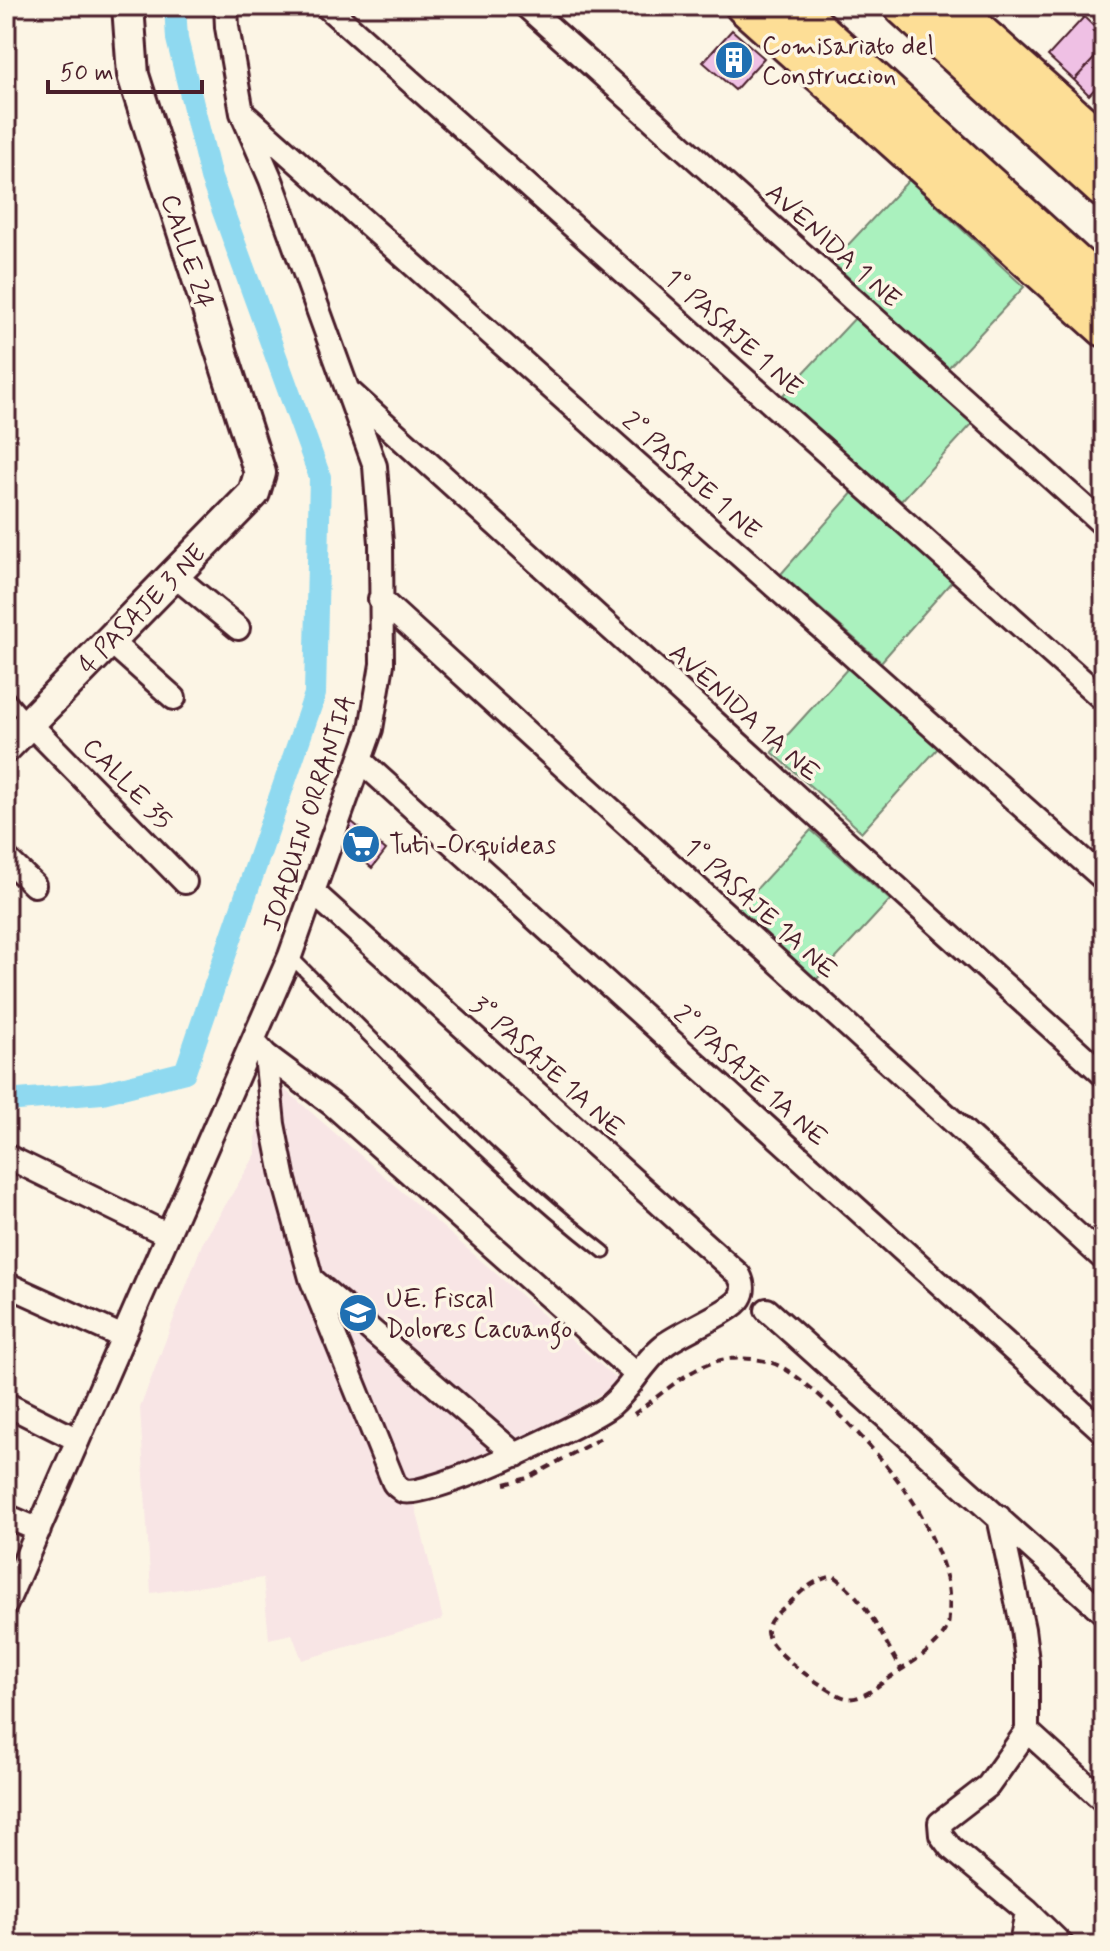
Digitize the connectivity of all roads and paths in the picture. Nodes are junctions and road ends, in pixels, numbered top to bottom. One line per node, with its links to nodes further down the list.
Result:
1 (128, 6): 15 (street, CALLE 24)
2 (226, 6): 9 (street, JOAQUIN ORRANTIA)
3 (326, 6): 23 (street, 1° PASAJE 1 NE)
4 (526, 6): 16 (street, AVENIDA 1 NE)
5 (743, 6): 13 (main road)
6 (790, 6): 12 (highway)
7 (905, 6): 11 (highway)
8 (951, 6): 10 (main road)
9 (242, 113): 14 (street, JOAQUIN ORRANTIA); 29 (street, 2° PASAJE 1 NE)
10 (1104, 142)
11 (1104, 187)
12 (1104, 292)
13 (1104, 329)
14 (348, 390): 18 (street, JOAQUIN ORRANTIA); 35 (street, AVENIDA 1A NE)
15 (254, 493): 17 (street, 4 PASAJE 3 NE)
16 (1104, 525)
17 (175, 576): 19 (street); 20 (street, 4 PASAJE 3 NE)
18 (380, 599): 27 (street, JOAQUIN ORRANTIA); 39 (street, 1° PASAJE 1A NE)
19 (238, 628)
20 (111, 642): 22 (street); 24 (street, 4 PASAJE 3 NE)
21 (6, 696): 24 (lane)
22 (174, 698)
23 (1104, 700)
24 (30, 724): 25 (street, 4 PASAJE 3 NE); 26 (street, 4 PASAJE 3 NE); 30 (street, CALLE 35)
25 (6, 747)
26 (6, 757)
27 (360, 760): 32 (street, JOAQUIN ORRANTIA); 47 (street, 2° PASAJE 1A NE)
28 (6, 858): 31 (street)
29 (1104, 879)
30 (185, 882)
31 (34, 885)
32 (313, 892): 33 (street, JOAQUIN ORRANTIA); 44 (street, 3° PASAJE 1A NE)
33 (290, 956): 34 (street, JOAQUIN ORRANTIA); 38 (lane)
34 (260, 1048): 37 (street, JOAQUIN ORRANTIA); 40 (street); 44 (street)
35 (1104, 1075)
36 (6, 1156): 37 (street)
37 (168, 1235): 43 (street, JOAQUIN ORRANTIA)
38 (604, 1252)
39 (1104, 1259)
40 (311, 1278): 50 (street); 50 (street)
41 (6, 1284): 43 (street)
42 (767, 1310): 53 (street)
43 (123, 1337): 49 (street, JOAQUIN ORRANTIA)
44 (636, 1374): 50 (street)
45 (6, 1404): 49 (street)
46 (627, 1419): 57 (path)
47 (1104, 1432)
48 (603, 1437): 51 (path)
49 (78, 1440): 54 (street, JOAQUIN ORRANTIA)
50 (516, 1455)
51 (499, 1486)
52 (6, 1516): 54 (street)
53 (999, 1517): 56 (street); 58 (street)
54 (39, 1530): 55 (street, JOAQUIN ORRANTIA)
55 (6, 1604)
56 (1104, 1613)
57 (901, 1669): 57 (path)
58 (1027, 1731): 59 (street); 60 (street)
59 (1104, 1801)
60 (1027, 1911): 61 (street); 62 (street)
61 (1021, 1945)
62 (1062, 1945)

